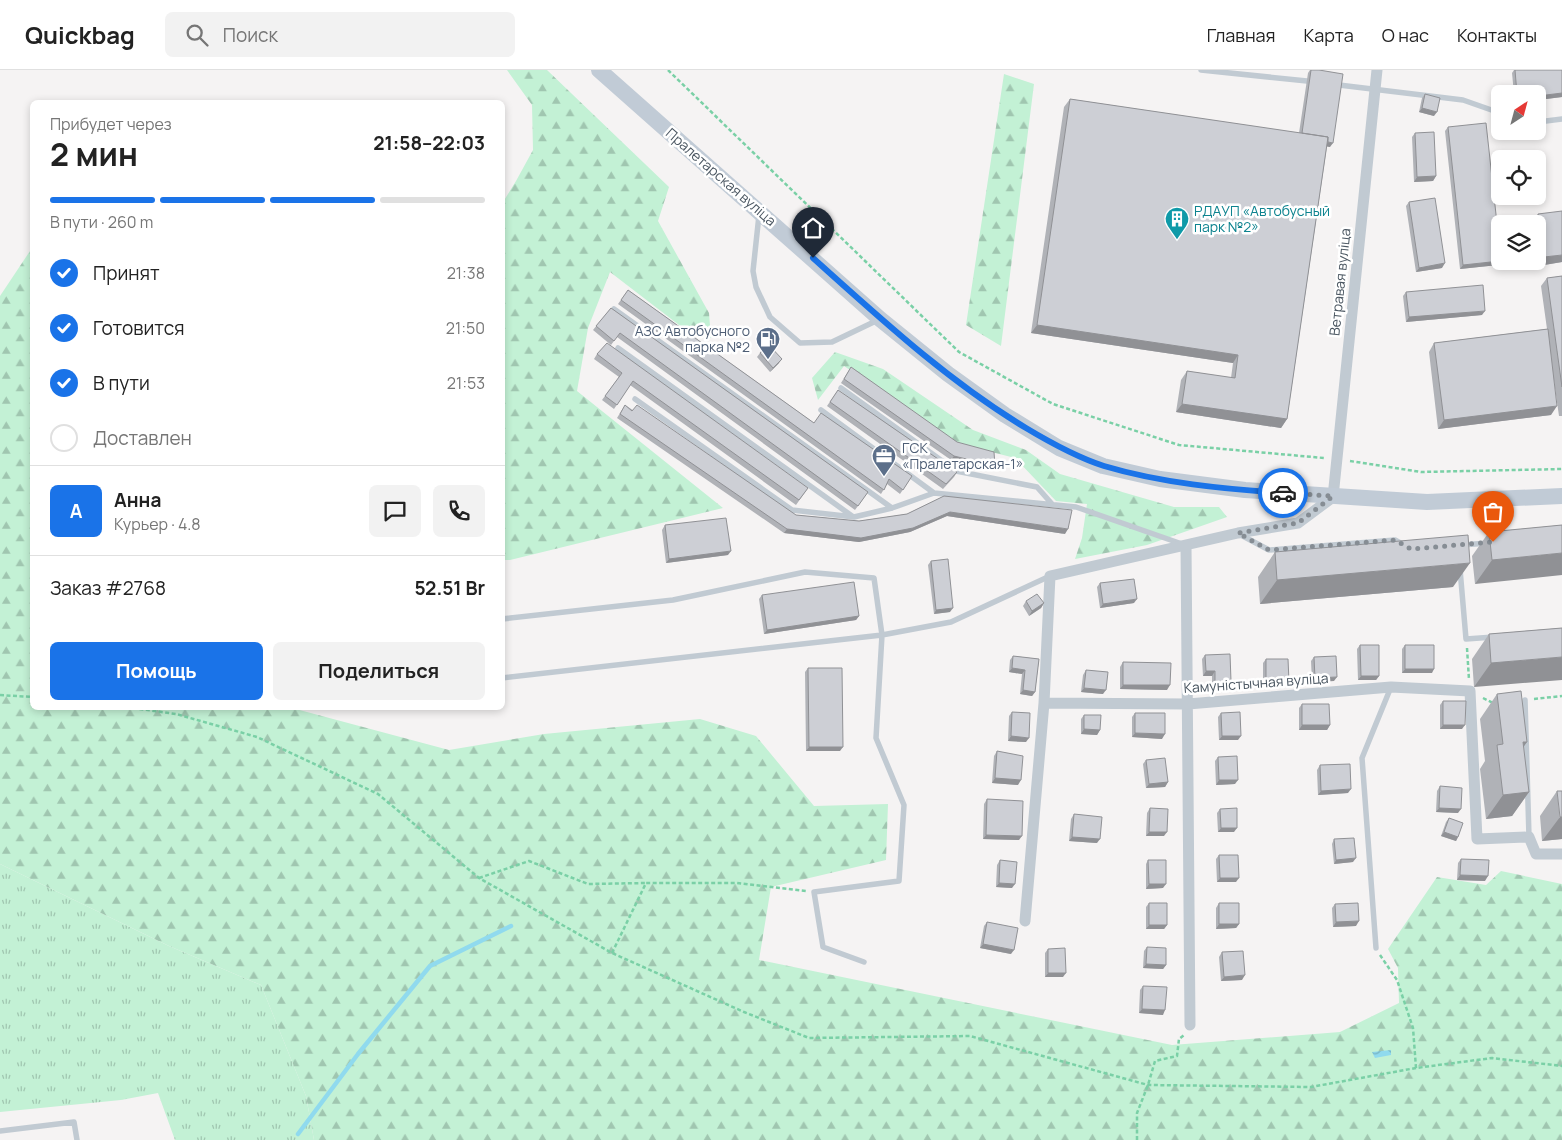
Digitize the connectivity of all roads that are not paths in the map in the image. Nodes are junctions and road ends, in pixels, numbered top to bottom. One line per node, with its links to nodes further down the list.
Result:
1 (599, 70): 10 (main road, Пралетарская вуліца)
2 (1201, 70): 4 (lane)
3 (1377, 70): 6 (street, Ветравая вуліца)
4 (1307, 81)
5 (1339, 85): 6 (lane)
6 (1375, 89): 7 (lane); 18 (street, Ветравая вуліца)
7 (1491, 110)
8 (1562, 119): 9 (lane)
9 (1546, 121)
10 (759, 210): 12 (main road, Пралетарская вуліца); 12 (lane)
11 (614, 309): 21 (lane)
12 (880, 319): 18 (main road, Пралетарская вуліца)
13 (618, 348): 22 (lane)
14 (841, 388): 20 (lane)
15 (635, 399): 22 (lane)
16 (821, 410): 17 (lane)
17 (934, 493): 20 (lane); 21 (lane)
18 (1333, 496): 19 (main road, Пралетарская вуліца); 23 (street)
19 (1562, 496)
20 (1052, 504): 25 (lane)
21 (892, 508): 22 (lane)
22 (854, 517)
23 (1238, 533): 25 (street); 26 (lane)
24 (1496, 542): 27 (lane)
25 (1186, 545): 29 (street); 37 (street)
26 (1411, 549)
27 (1459, 554)
28 (1460, 564): 32 (lane)
29 (1050, 576): 31 (lane); 36 (street)
30 (505, 619): 31 (lane)
31 (882, 635): 33 (lane); 42 (lane)
32 (1504, 636)
33 (505, 678)
34 (1391, 687): 37 (street, Камуністычная вуліца); 38 (street, Камуністычная вуліца); 41 (lane)
35 (1524, 700): 38 (lane)
36 (1044, 703): 37 (street, Камуністычная вуліца); 40 (street)
37 (1188, 704): 43 (street)
38 (1528, 837): 39 (street)
39 (1562, 854)
40 (1025, 920)
41 (1376, 948)
42 (864, 962)
43 (1190, 1025)
44 (0, 1131): 45 (lane)
45 (77, 1140)

